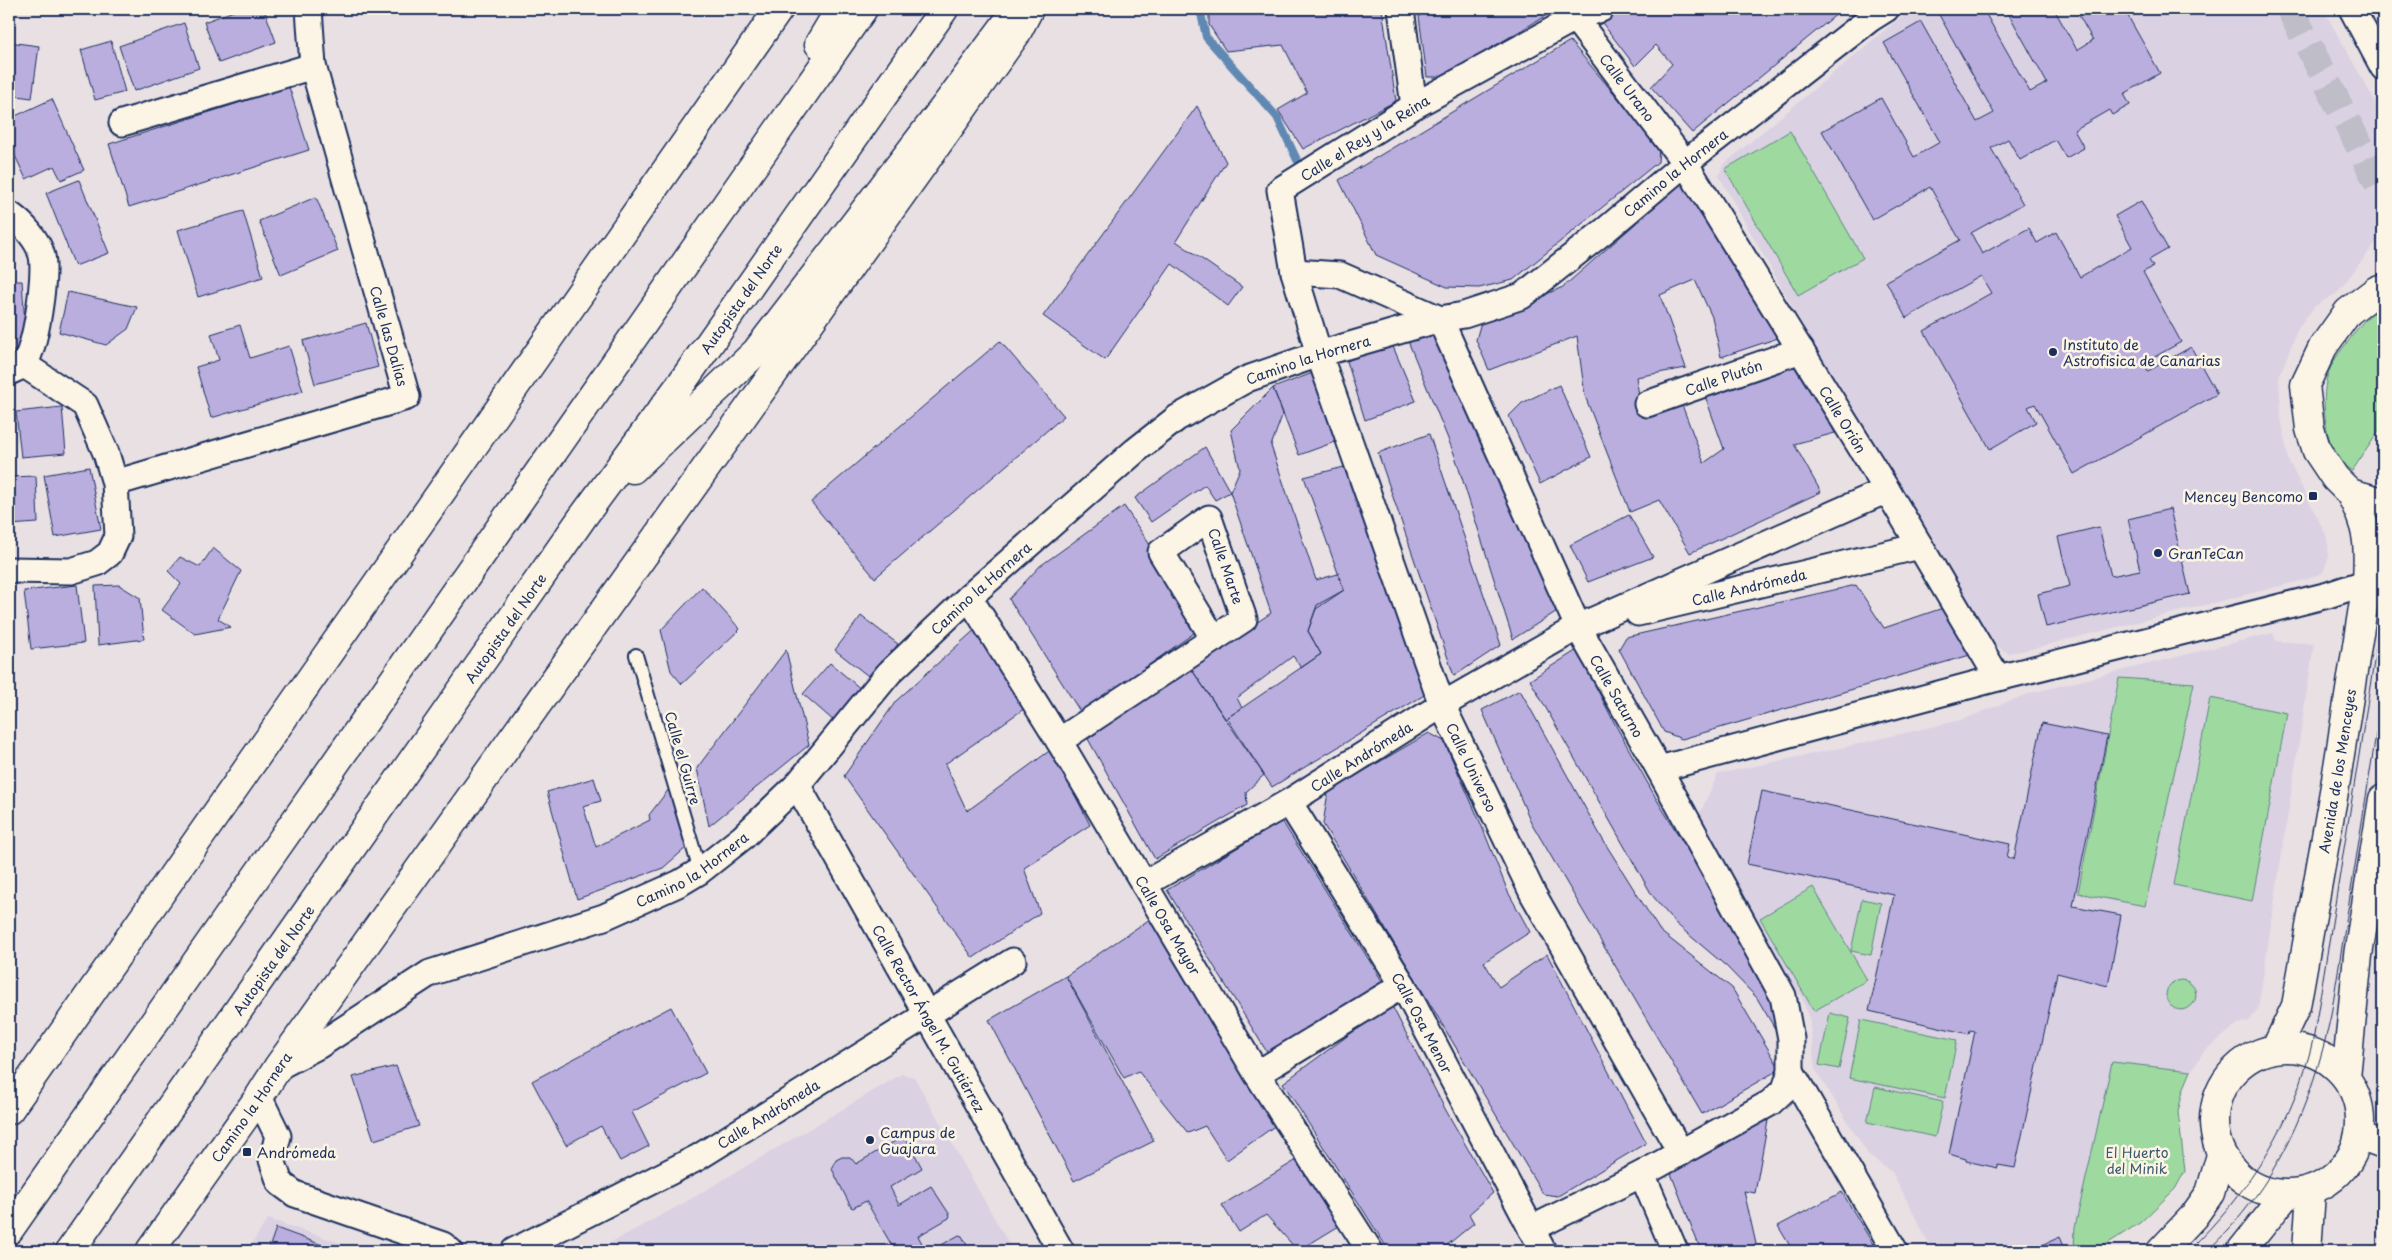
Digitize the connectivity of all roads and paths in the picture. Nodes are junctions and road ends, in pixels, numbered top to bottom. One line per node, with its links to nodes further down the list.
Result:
1 (309, 9): 13 (street, Calle las Dalias)
2 (779, 9): 57 (main road)
3 (840, 9): 19 (main road)
4 (864, 9): 19 (main road)
5 (944, 9): 31 (main road, Autopista del Norte)
6 (1017, 9): 31 (main road)
7 (1029, 9): 52 (main road)
8 (1401, 9): 15 (street)
9 (1601, 9): 12 (street, Calle el Rey y la Reina)
10 (1886, 9): 17 (street, Camino la Hornera)
11 (2352, 9): 14 (street)
12 (1575, 13): 15 (street, Calle el Rey y la Reina); 17 (street, Calle Urano)
13 (313, 66): 16 (street); 27 (street, Calle las Dalias)
14 (2383, 68)
15 (1414, 106): 20 (street, Calle el Rey y la Reina)
16 (122, 123)
17 (1685, 164): 22 (street, Camino la Hornera); 23 (street, Calle Orión)
18 (9, 214): 25 (street)
19 (697, 247): 64 (main road)
20 (1294, 272): 22 (street); 24 (street, Calle el Rey y la Reina)
21 (2383, 288): 29 (main road, Avenida de los Menceyes)
22 (1440, 319): 24 (street, Camino la Hornera); 36 (street, Calle Saturno)
23 (1801, 350): 26 (street, Calle Plutón); 28 (street, Calle Orión)
24 (1319, 354): 35 (street, Camino la Hornera); 40 (street, Calle Universo)
25 (16, 368): 27 (street)
26 (1647, 404)
27 (115, 483): 33 (street)
28 (1888, 490): 32 (street, Calle Orión); 36 (street, Calle Andrómeda)
29 (2350, 493): 30 (main road); 34 (main road, Avenida de los Menceyes)
30 (2383, 502)
31 (582, 518): 65 (main road, Autopista del Norte)
32 (1920, 546): 36 (street, Calle Andrómeda); 39 (street, Calle Orión)
33 (9, 570)
34 (2367, 582): 39 (street); 51 (main road, Avenida de los Menceyes)
35 (969, 597): 41 (street, Calle Osa Mayor); 43 (street, Camino la Hornera)
36 (1578, 627): 40 (street, Calle Andrómeda); 42 (street, Calle Saturno)
37 (1214, 639): 41 (street)
38 (636, 655): 46 (lane, Calle el Guirre)
39 (1998, 678): 42 (street)
40 (1442, 705): 45 (street, Calle Andrómeda); 59 (street, Calle Universo)
41 (1060, 741): 47 (street, Calle Osa Mayor)
42 (1659, 769): 53 (street, Calle Saturno)
43 (797, 785): 46 (street, Camino la Hornera); 50 (street, Calle Rector Ángel M. Gutiérrez)
44 (2383, 799): 55 (main road)
45 (1289, 802): 47 (street, Calle Andrómeda); 49 (street, Calle Osa Menor)
46 (700, 871): 52 (street, Camino la Hornera)
47 (1144, 884): 54 (street, Calle Osa Mayor)
48 (1013, 961): 50 (street, Calle Andrómeda)
49 (1403, 985): 54 (street); 63 (street, Calle Osa Menor)
50 (926, 1015): 68 (street, Calle Andrómeda); 69 (street, Calle Rector Ángel M. Gutiérrez)
51 (2276, 1048): 55 (main road); 60 (main road)
52 (278, 1067): 56 (main road, Camino la Hornera)
53 (1791, 1071): 59 (street); 73 (street)
54 (1257, 1074): 70 (street, Calle Osa Mayor)
55 (2346, 1077): 58 (main road)
56 (259, 1098): 66 (main road, Camino la Hornera); 67 (street)
57 (9, 1110)
58 (2371, 1140): 62 (main road)
59 (1681, 1153): 61 (street)
60 (2222, 1155): 62 (main road); 74 (main road)
61 (1642, 1174): 63 (street); 72 (street)
62 (2298, 1194): 75 (main road); 76 (main road)
63 (1531, 1229): 71 (street, Calle Osa Menor)
64 (9, 1230)
65 (70, 1251)
66 (150, 1251)
67 (450, 1251)
68 (514, 1251)
69 (1062, 1251)
70 (1370, 1251)
71 (1543, 1251)
72 (1675, 1251)
73 (1895, 1251)
74 (2160, 1251)
75 (2242, 1251)
76 (2307, 1251)

